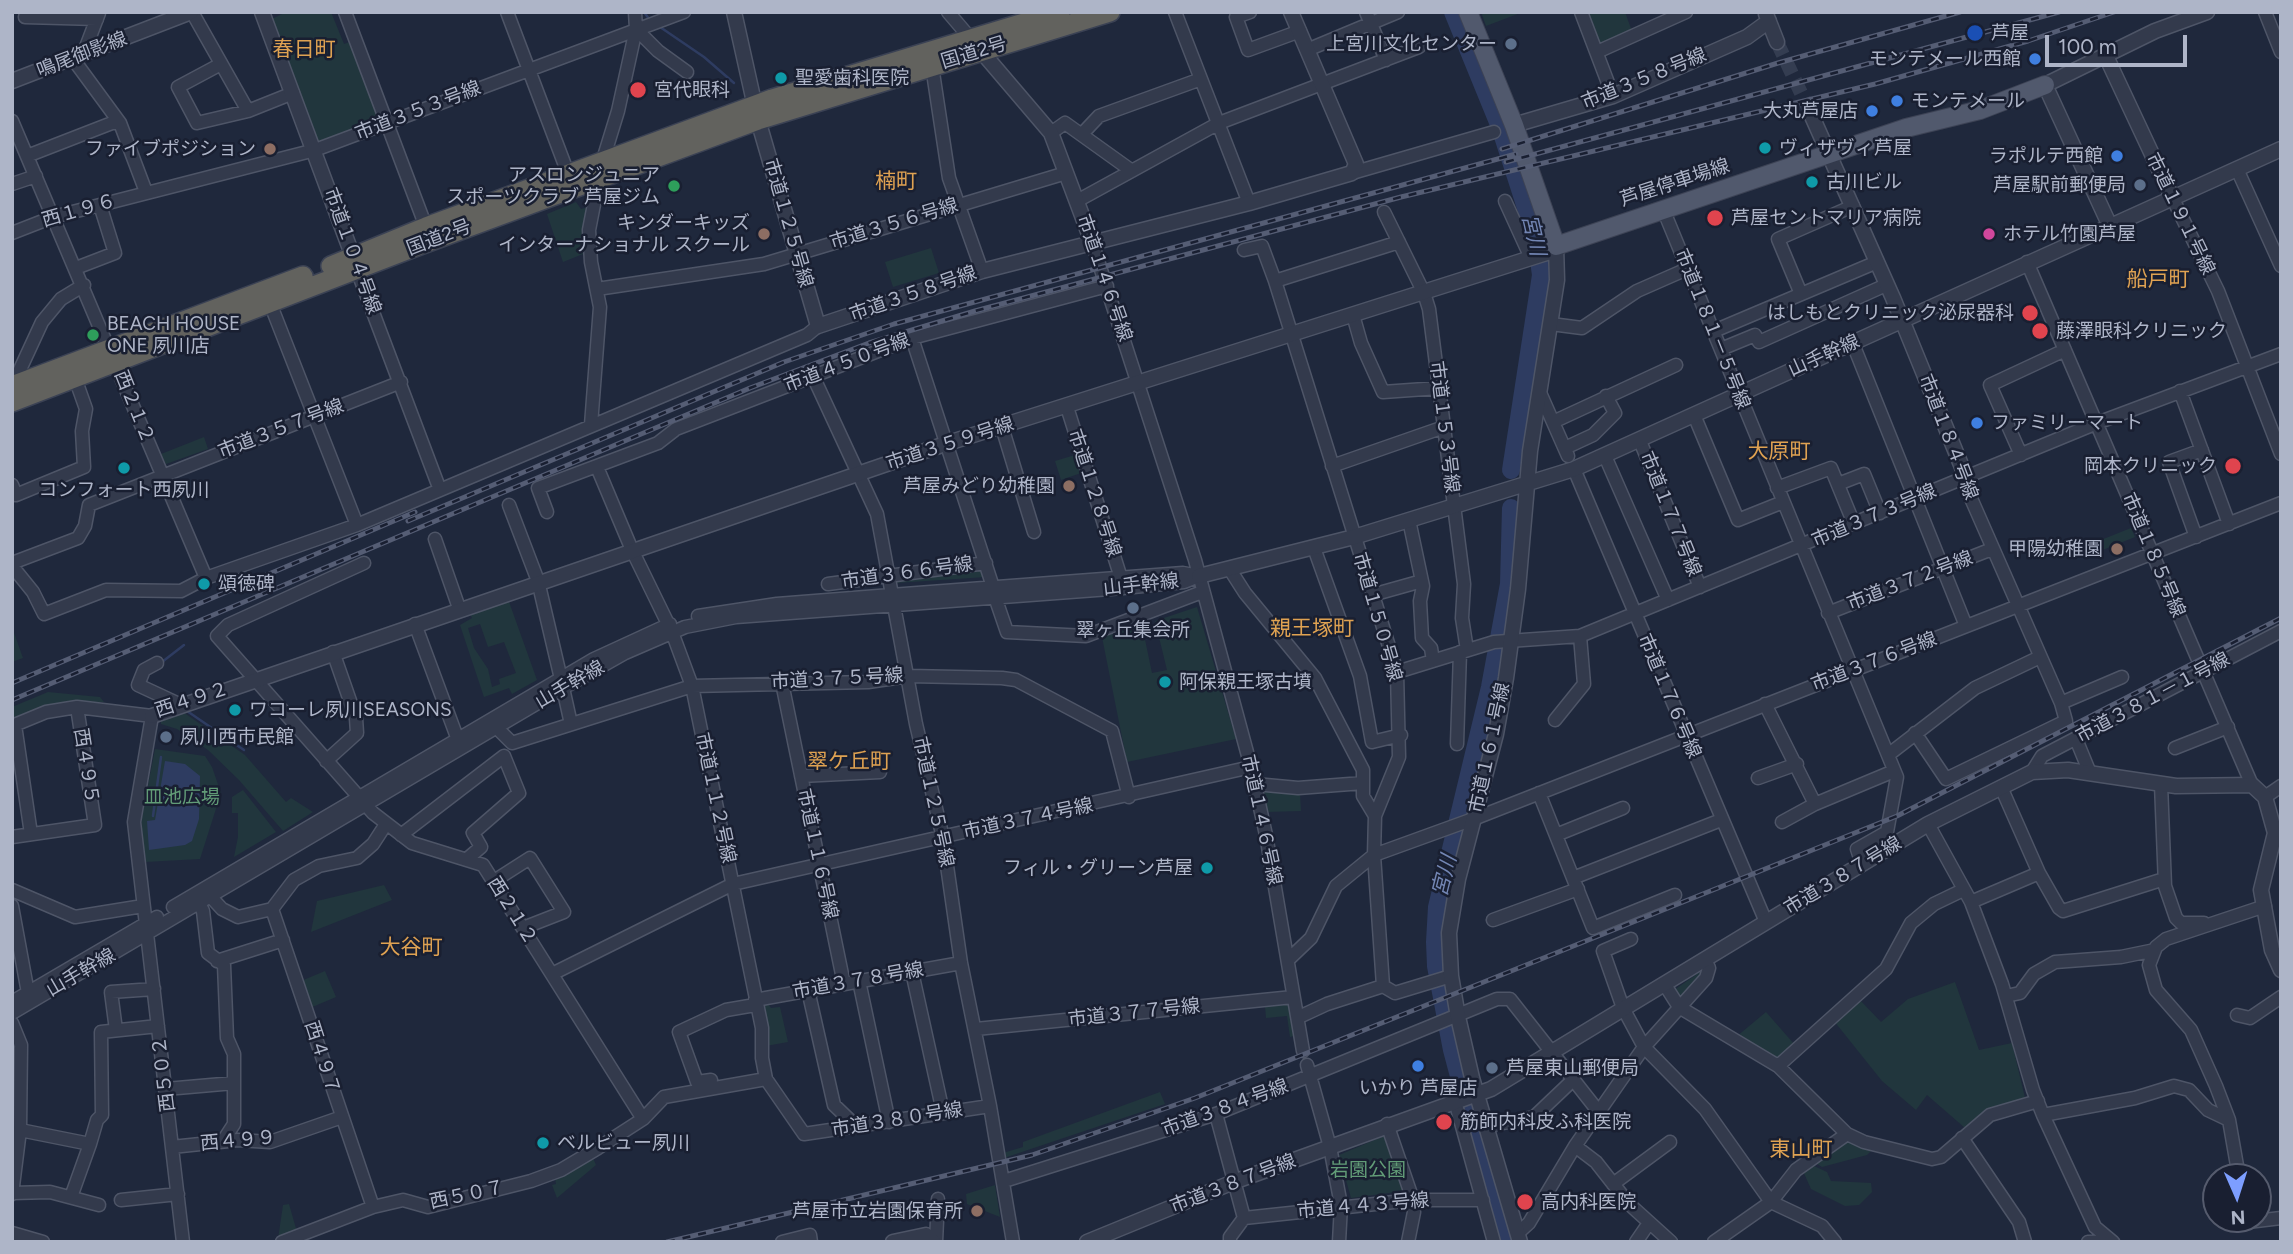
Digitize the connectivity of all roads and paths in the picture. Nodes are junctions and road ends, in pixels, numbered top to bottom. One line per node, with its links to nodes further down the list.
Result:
1 (191, 12): 35 (street, 鳴尾御影線); 37 (street)
2 (262, 12): 45 (street, 市道１０４号線)
3 (345, 12): 53 (street)
4 (508, 12): 39 (street)
5 (635, 12): 26 (street)
6 (684, 12): 26 (street, 市道３５３号線)
7 (734, 12): 48 (street, 市道１２５号線)
8 (948, 12): 29 (street, 市道１４６号線)
9 (1060, 12): 20 (highway, 国道2号)
10 (1110, 12): 29 (highway, 国道2号)
11 (1175, 12): 41 (street)
12 (1250, 12): 27 (street)
13 (1291, 12): 27 (street)
14 (1398, 12): 25 (street)
15 (1468, 12): 54 (main road)
16 (1581, 12): 32 (street)
17 (1686, 12): 23 (street)
18 (2207, 12): 34 (street)
19 (2265, 12): 33 (street)
20 (1040, 15): 29 (highway, 国道2号)
21 (98, 16): 22 (street); 35 (street)
22 (25, 17)
23 (1665, 17): 32 (street)
24 (1767, 17): 28 (street); 46 (street, 市道３５８号線)
25 (1368, 18): 31 (street); 36 (street)
26 (636, 29): 39 (street, 市道３５３号線); 40 (street); 63 (street)
27 (1300, 31): 31 (street)
28 (1777, 42)
29 (976, 45): 38 (highway, 国道2号); 48 (highway, 国道2号); 56 (street, 市道１４６号線)
30 (1419, 47): 36 (street)
31 (1307, 50): 43 (street)
32 (1597, 52): 46 (street)
33 (2281, 52)
34 (2105, 54): 44 (street); 71 (street, 市道１９１号線)
35 (78, 57): 42 (street, 鳴尾御影線); 51 (street)
36 (1386, 60): 43 (street)
37 (220, 64): 47 (street); 47 (street)
38 (932, 66): 48 (highway, 国道2号); 75 (street)
39 (529, 69): 53 (street, 市道３５３号線); 68 (street)
40 (687, 72)
41 (1201, 79): 52 (street); 57 (street)
42 (12, 81)
43 (1322, 85): 52 (street); 66 (street)
44 (2045, 85): 60 (main road, 芦屋停車場線); 81 (street)
45 (293, 93): 47 (street); 59 (street, 市道１０４号線)
46 (1613, 96): 54 (street, 市道３５８号線)
47 (248, 111)
48 (756, 113): 63 (highway, 国道2号); 88 (street, 市道１２５号線)
49 (1811, 114): 60 (street, 市道１８４号線)
50 (12, 121): 61 (street, 西２１２)
51 (120, 123): 61 (street); 70 (street)
52 (1219, 123): 64 (street); 74 (street)
53 (389, 124): 59 (street, 市道３５３号線); 82 (street)
54 (1514, 125): 87 (main road)
55 (1494, 132): 66 (street, 市道３５８号線)
56 (1052, 133): 57 (street); 65 (street, 市道１４６号線)
57 (1083, 133): 64 (street)
58 (2281, 149): 62 (street, 山手幹線)
59 (316, 150): 70 (street, 市道３５３号線); 91 (street, 市道１０４号線)
60 (1831, 154): 77 (street, 市道１８４号線); 78 (main road, 芦屋停車場線)
61 (27, 156): 67 (street, 西２１２)
62 (2237, 169): 71 (street, 山手幹線); 92 (street)
63 (600, 171): 68 (highway, 国道2号); 91 (highway, 国道2号); 100 (street)
64 (1132, 171): 72 (street)
65 (1066, 173): 72 (street, 市道１４６号線); 75 (street, 市道３５６号線)
66 (1352, 173): 74 (street, 市道３５８号線)
67 (36, 176): 69 (street); 80 (street, 西２１２)
68 (569, 176): 82 (highway, 国道2号)
69 (12, 184)
70 (146, 192): 76 (street, 西１９６)
71 (2172, 197): 81 (street, 山手幹線); 117 (street, 市道１９１号線)
72 (1077, 201): 84 (street, 市道１４６号線)
73 (1505, 201): 87 (street)
74 (1249, 203): 84 (street, 市道３５８号線)
75 (956, 204): 88 (street, 市道３５６号線); 95 (street)
76 (100, 205): 80 (street, 西１９６); 93 (street)
77 (1853, 206): 89 (street, 市道１８４号線); 102 (street)
78 (1663, 209): 87 (main road, 芦屋停車場線); 94 (street, 市道１８１－５号線)
79 (1384, 212): 85 (street, 市道１５３号線)
80 (54, 217): 83 (street, 西１９６); 93 (street, 西２１２)
81 (2109, 225): 90 (street, 山手幹線)
82 (426, 227): 91 (highway, 国道2号)
83 (12, 233)
84 (1092, 242): 95 (street, 市道３５８号線); 99 (street, 市道１４６号線)
85 (1399, 242): 96 (street); 101 (street, 市道１５３号線)
86 (1244, 250): 96 (street, 市道１５０号線)
87 (1545, 253): 101 (street, 市道３５９号線); 106 (street, 市道１６１号線)
88 (796, 255): 100 (street, 市道３５６号線); 107 (street, 市道１２５号線)
89 (1877, 262): 98 (street, 市道１８４号線); 102 (street)
90 (2027, 262): 105 (street, 山手幹線); 113 (street, 市道１８５号線)
91 (355, 263): 103 (highway, 国道2号); 115 (highway, 国道2号); 121 (street, 市道１０４号線)
92 (2281, 265)
93 (76, 268): 97 (street, 西２１２)
94 (1687, 269): 106 (street); 108 (street, 市道１８１－５号線)
95 (982, 271): 107 (street, 市道３５８号線)
96 (1275, 281): 109 (street, 市道１５０号線)
97 (83, 285): 115 (street, 西２１２); 120 (street)
98 (1886, 285): 105 (street, 市道１８４号線); 112 (street)
99 (1107, 286): 110 (street, 市道４５０号線); 122 (street, 市道１４６号線)
100 (597, 289): 134 (street)
101 (1424, 293): 104 (street, 市道３５９号線); 123 (street, 市道１５３号線)
102 (1801, 294): 108 (street)
103 (270, 303): 115 (highway, 国道2号); 131 (street)
104 (1353, 315): 109 (street, 市道３５９号線); 123 (street)
105 (1903, 321): 111 (street, 山手幹線); 148 (street, 市道１８４号線)
106 (1551, 324): 125 (street, 市道１６１号線)
107 (818, 326): 134 (street, 市道３５８号線)
108 (1714, 331): 112 (street, 市道１８１－５号線)
109 (1293, 334): 122 (street, 市道３５９号線); 144 (street, 市道１５０号線)
110 (912, 338): 118 (street, 市道４５０号線); 138 (street)
111 (1853, 344): 126 (street, 山手幹線); 154 (street)
112 (1721, 349): 126 (street, 市道１８１－５号線)
113 (2065, 350): 133 (street, 市道１８５号線); 140 (street)
114 (2281, 354): 117 (street, 市道３７３号線)
115 (113, 356): 119 (highway, 国道2号); 120 (highway, 国道2号); 146 (street, 西２１２)
116 (1676, 365): 127 (street)
117 (2246, 366): 124 (street, 市道３７３号線); 141 (street, 市道１９１号線)
118 (812, 374): 145 (street, 市道４５０号線); 147 (street, 市道１２５号線)
119 (75, 378): 128 (highway, 国道2号); 150 (street)
120 (15, 381)
121 (401, 382): 131 (street, 市道３５７号線); 153 (street, 市道１０４号線)
122 (1139, 384): 129 (street, 市道３５９号線); 180 (street, 市道１４６号線)
123 (1439, 388): 136 (street, 市道１５３号線)
124 (2180, 391): 133 (street, 市道３７３号線); 139 (street)
125 (1541, 395): 132 (street, 市道１７６号線); 151 (street, 市道１６１号線)
126 (1738, 395): 130 (street, 山手幹線); 152 (street, 市道１８１－５号線)
127 (1606, 396): 132 (street); 143 (street)
128 (12, 402)
129 (1067, 407): 135 (street, 市道３５９号線); 182 (street, 市道１２８号線)
130 (1694, 415): 137 (street, 山手幹線); 155 (street)
131 (315, 416): 146 (street, 市道３５７号線); 164 (street)
132 (1553, 422): 143 (street, 市道１７６号線)
133 (2097, 423): 140 (street, 市道３７３号線); 173 (street, 市道１８５号線)
134 (592, 425): 153 (street, 市道３５８号線)
135 (1002, 427): 138 (street, 市道３５９号線); 165 (street)
136 (1444, 427): 144 (street); 158 (street, 市道１５３号線)
137 (1640, 441): 142 (street, 山手幹線); 186 (street, 市道１７７号線)
138 (948, 443): 147 (street, 市道３５９号線); 175 (street)
139 (2202, 450): 163 (street); 167 (street)
140 (2021, 454): 148 (street, 市道３７３号線)
141 (2281, 454)
142 (1605, 456): 143 (street, 山手幹線); 191 (street)
143 (1569, 457): 151 (street, 山手幹線); 195 (street, 市道１７６号線)
144 (1332, 466): 166 (street, 市道１５０号線)
145 (597, 467): 159 (street, 市道４５０号線); 172 (street, 市道１１２号線)
146 (161, 474): 176 (street, 市道３５７号線); 181 (street, 西２１２)
147 (858, 474): 172 (street, 市道３５９号線); 179 (street, 市道１２５号線)
148 (1966, 477): 154 (street, 市道３７３号線); 171 (street, 市道１８４号線)
149 (1838, 484): 152 (street); 160 (street); 162 (street)
150 (12, 485)
151 (1517, 488): 158 (street, 山手幹線); 202 (street, 市道１６１号線)
152 (1777, 488): 155 (street, 市道１８１－５号線)
153 (440, 490): 164 (street, 市道３５８号線)
154 (1915, 499): 160 (street, 市道３７３号線); 178 (street)
155 (1783, 502): 169 (street, 市道１８１－５号線)
156 (2281, 503): 163 (street, 市道３７６号線)
157 (509, 505): 183 (street)
158 (1454, 507): 161 (street, 山手幹線); 203 (street, 市道１５３号線)
159 (547, 512)
160 (1880, 513): 162 (street, 市道３７３号線)
161 (1409, 520): 166 (street, 山手幹線); 184 (street)
162 (1854, 524): 169 (street, 市道３７３号線)
163 (2228, 524): 167 (street, 市道３７６号線)
164 (357, 525): 181 (street, 市道３５８号線)
165 (1034, 532)
166 (1354, 537): 170 (street, 山手幹線); 189 (street, 市道１５０号線)
167 (2196, 537): 173 (street, 市道３７６号線)
168 (435, 539): 193 (street)
169 (1802, 546): 186 (street, 市道３７３号線); 194 (street, 市道１８１－５号線)
170 (1314, 548): 177 (street, 山手幹線); 228 (street)
171 (1992, 549): 178 (street, 市道３７２号線); 192 (street, 市道１８４号線)
172 (632, 550): 183 (street, 市道３５９号線); 198 (street, 市道１１２号線)
173 (2152, 554): 192 (street, 市道３７６号線); 209 (street, 市道１８５号線)
174 (364, 563): 213 (street, 西２１２)
175 (986, 563): 179 (street, 市道３６６号線); 187 (street)
176 (12, 564): 181 (street, 市道３５８号線)
177 (1229, 568): 180 (street, 山手幹線); 244 (street)
178 (1943, 568): 194 (street, 市道３７２号線); 197 (street)
179 (887, 574): 185 (street, 市道３６６号線); 190 (street, 市道１２５号線)
180 (1199, 576): 182 (street, 山手幹線); 187 (street, 山手幹線); 188 (street, 市道１４６号線)
181 (206, 578)
182 (1121, 578): 187 (street, 山手幹線)
183 (537, 581): 193 (street, 市道３５９号線); 214 (street)
184 (1422, 581): 189 (street); 206 (street)
185 (828, 584)
186 (1700, 587): 191 (street, 市道３７３号線)
187 (994, 592): 188 (street); 190 (street, 山手幹線)
188 (1202, 592): 237 (street, 市道１４６号線)
189 (1372, 595): 210 (street, 市道１５０号線)
190 (892, 600): 198 (street, 山手幹線); 211 (street, 市道１２５号線)
191 (1668, 600): 195 (street, 市道３７３号線)
192 (2016, 607): 197 (street, 市道３７６号線); 205 (street, 市道１８４号線)
193 (459, 608): 196 (street, 市道３５９号線)
194 (1828, 613): 208 (street, 市道１８１－５号線)
195 (1635, 614): 200 (street, 市道３７３号線); 229 (street, 市道１７６号線)
196 (415, 624): 201 (street, 市道３５９号線); 231 (street)
197 (1966, 626): 208 (street, 市道３７６号線)
198 (670, 628): 214 (street, 山手幹線); 216 (street, 市道１１２号線)
199 (2281, 631): 209 (street, 市道３８１－１号線)
200 (1580, 636): 202 (street, 市道３７３号線); 222 (street)
201 (368, 640): 204 (street, 西４９２)
202 (1502, 641): 203 (street, 市道３７３号線); 257 (street, 市道１６１号線)
203 (1464, 651): 206 (street, 市道３７３号線); 232 (street, 市道１５３号線)
204 (333, 652): 213 (street, 西４９２); 235 (street)
205 (2040, 657): 218 (street, 市道１８４号線); 227 (street)
206 (1433, 661): 210 (street, 市道３７３号線)
207 (157, 663): 219 (street)
208 (1853, 670): 217 (street, 市道３７６号線); 234 (street, 市道１８１－５号線)
209 (2204, 671): 225 (street, 市道１８５号線); 230 (street, 市道３８１－１号線)
210 (1397, 672): 228 (street, 市道１５０号線)
211 (909, 676): 215 (street, 市道３７５号線); 251 (street, 市道３７５号線); 266 (street, 市道１２５号線)
212 (2122, 677): 218 (street)
213 (253, 679): 219 (street, 西４９２); 235 (street, 西２１２)
214 (562, 683): 223 (street); 226 (street, 山手幹線); 231 (street, 山手幹線)
215 (782, 683): 216 (street, 市道３７５号線); 242 (street, 市道１１６号線)
216 (692, 686): 223 (street, 市道３７５号線); 275 (street, 市道１１２号線)
217 (1765, 704): 229 (street, 市道３７６号線); 236 (street)
218 (2062, 704): 227 (street, 市道１８４号線)
219 (181, 705): 221 (street, 西４９２)
220 (77, 707): 221 (street, 西４９２); 224 (street, 西４９２); 262 (street, 西４９５)
221 (152, 716): 282 (street, 西５０２)
222 (1555, 720)
223 (571, 724): 226 (street, 市道３７５号線)
224 (14, 725): 262 (street)
225 (2228, 727): 233 (street); 247 (street, 市道１８５号線)
226 (497, 728): 253 (street, 山手幹線)
227 (1915, 733): 234 (street)
228 (1401, 735): 256 (street, 市道１５０号線)
229 (1686, 736): 250 (street, 市道３７６号線); 258 (street, 市道１７６号線)
230 (2076, 739): 240 (street, 市道３８１－１号線); 241 (street)
231 (458, 740): 253 (street, 山手幹線)
232 (1457, 744)
233 (2175, 748)
234 (1888, 755): 238 (street, 市道１８１－５号線)
235 (326, 761): 253 (street, 西２１２)
236 (1797, 764): 243 (street); 254 (street)
237 (1251, 767): 245 (street, 市道１４６号線); 251 (street, 市道３７４号線)
238 (1894, 771): 254 (street); 270 (street, 市道１８１－５号線)
239 (880, 772): 242 (street)
240 (2032, 772): 241 (street, 市道３８７号線); 249 (street, 市道３８７号線)
241 (2090, 773): 246 (street, 市道３８７号線)
242 (801, 776): 269 (street, 市道１１６号線)
243 (1758, 778)
244 (1363, 783): 245 (street); 256 (street)
245 (1255, 784): 294 (street, 市道１４６号線)
246 (2161, 784): 247 (street, 市道３８７号線); 272 (street)
247 (2252, 785): 252 (street)
248 (2281, 786): 252 (street)
249 (2001, 787): 261 (street, 市道３８７号線); 271 (street)
250 (1539, 793): 257 (street, 市道３７６号線); 264 (street)
251 (1129, 797): 266 (street, 市道３７４号線)
252 (2265, 797): 283 (street)
253 (362, 803): 260 (street, 西２１２); 279 (street, 山手幹線); 289 (street, 山手幹線)
254 (1815, 804): 259 (street)
255 (1623, 808): 264 (street)
256 (1376, 816): 267 (street, 市道１５０号線)
257 (1471, 820): 267 (street, 市道３７６号線); 301 (street, 市道１６１号線)
258 (1721, 820): 274 (street); 286 (street, 市道１７６号線)
259 (1782, 822)
260 (386, 824): 263 (street, 西２１２); 284 (street)
261 (1928, 824): 270 (street, 市道３８７号線); 277 (street)
262 (31, 834): 265 (street, 西４９５)
263 (401, 835): 268 (street, 西２１２); 268 (street)
264 (1556, 835): 274 (street)
265 (12, 837)
266 (943, 838): 269 (street, 市道３７４号線); 297 (street, 市道１２５号線)
267 (1374, 855): 294 (street); 305 (street, 市道１５０号線)
268 (467, 859): 273 (street, 西２１２)
269 (820, 863): 275 (street, 市道３７４号線); 303 (street, 市道１１６号線)
270 (1862, 864): 286 (street, 市道３８７号線)
271 (2039, 873): 272 (street); 280 (street)
272 (2164, 879): 287 (street)
273 (494, 881): 288 (street, 西２１２); 288 (street)
274 (1575, 883): 278 (street); 285 (street)
275 (733, 884): 300 (street, 市道３７４号線); 313 (street, 市道１１２号線)
276 (12, 890): 282 (street)
277 (1963, 890): 280 (street); 328 (street)
278 (1675, 895)
279 (204, 899): 284 (street); 289 (street, 山手幹線); 296 (street)
280 (1971, 902): 309 (street)
281 (12, 906): 290 (street)
282 (143, 906): 289 (street, 西５０２)
283 (2265, 906): 287 (street); 298 (street)
284 (272, 909): 292 (street, 西４９７)
285 (1493, 920)
286 (1766, 922): 295 (street, 市道３８７号線)
287 (2207, 926): 293 (street)
288 (523, 928): 300 (street, 西２１２)
289 (146, 929): 306 (street, 西５０２); 308 (street, 山手幹線); 316 (street, 山手幹線)
290 (15, 939): 308 (street)
291 (1630, 939): 315 (street)
292 (283, 940): 296 (street); 341 (street, 西４９７)
293 (2155, 950): 309 (street); 343 (street)
294 (1289, 959): 310 (street, 市道１４６号線)
295 (1705, 959): 304 (street, 市道３８７号線); 314 (street)
296 (217, 961): 332 (street)
297 (961, 963): 299 (street, 市道３７８号線); 323 (street, 市道１２５号線)
298 (2281, 970)
299 (912, 972): 302 (street, 市道３７８号線); 338 (street)
300 (552, 974): 342 (street, 西２１２)
301 (1443, 979): 305 (street); 319 (street, 市道１６１号線)
302 (859, 981): 303 (street, 市道３７８号線); 344 (street)
303 (844, 984): 307 (street, 市道３７８号線)
304 (1665, 985): 314 (street); 315 (street, 市道３８７号線)
305 (1384, 986): 318 (street)
306 (154, 989): 321 (street, 西５０２); 322 (street)
307 (808, 990): 313 (street, 市道３７８号線); 347 (street)
308 (28, 993): 312 (street, 山手幹線)
309 (2006, 996): 335 (street)
310 (1293, 998): 318 (street, 市道１４６号線); 323 (street, 市道３７７号線)
311 (2281, 998): 317 (street)
312 (12, 1002)
313 (755, 1002): 331 (street, 市道１１２号線); 331 (street, 市道３７８号線)
314 (1679, 1006): 325 (street); 328 (street)
315 (1623, 1008): 325 (street); 327 (street, 市道３８７号線)
316 (12, 1013)
317 (2237, 1015)
318 (1298, 1017): 326 (street, 市道１４６号線)
319 (1450, 1021): 327 (street, 市道３８４号線); 329 (street, 市道３８４号線); 334 (street, 市道１６１号線)
320 (12, 1023): 324 (street)
321 (158, 1026): 322 (street); 333 (street, 西５０２)
322 (116, 1030): 354 (street)
323 (976, 1030): 336 (street, 市道１２５号線)
324 (16, 1046): 348 (street)
325 (1644, 1047): 337 (street); 369 (street)
326 (1303, 1051)
327 (1552, 1051): 330 (street); 334 (street, 市道３８７号線)
328 (1778, 1066): 349 (street)
329 (1309, 1071): 339 (street, 市道３８４号線); 357 (street)
330 (1574, 1079): 337 (street); 346 (street)
331 (766, 1080): 342 (street, 西５０７); 350 (street, 市道１１２号線)
332 (234, 1083): 333 (street); 352 (street)
333 (166, 1089): 356 (street, 西５０２)
334 (1464, 1098): 345 (street, 市道３８７号線); 346 (street, 市道１６１号線); 368 (street)
335 (2038, 1101): 340 (street); 351 (street)
336 (990, 1106): 338 (street, 市道３８０号線); 359 (street, 市道１２５号線)
337 (1598, 1111): 355 (street)
338 (943, 1112): 344 (street, 市道３８０号線)
339 (1216, 1114): 359 (street, 市道３８４号線); 360 (street)
340 (2043, 1115): 343 (street); 377 (street)
341 (342, 1117): 352 (street, 西４９９); 372 (street, 西４９７)
342 (643, 1119): 372 (street, 西５０７)
343 (2229, 1120): 358 (street)
344 (889, 1122): 347 (street, 市道３８０号線)
345 (1387, 1124): 357 (street, 市道３８７号線); 367 (street)
346 (1488, 1126): 376 (street, 市道１６１号線)
347 (857, 1127): 350 (street, 市道３８０号線)
348 (20, 1130): 354 (street); 362 (street)
349 (1847, 1133): 351 (street); 369 (street)
350 (804, 1134)
351 (1962, 1138): 395 (street)
352 (223, 1141): 356 (street, 西４９９)
353 (1670, 1142): 361 (street)
354 (90, 1144): 364 (street)
355 (1575, 1146): 361 (street); 376 (street)
356 (172, 1147): 363 (street, 西５０２)
357 (1330, 1147): 360 (street, 市道３８７号線); 371 (street)
358 (2237, 1163)
359 (1004, 1181): 385 (street, 市道１２５号線)
360 (1236, 1181): 373 (street); 386 (street, 市道３８７号線)
361 (1614, 1184): 374 (street)
362 (12, 1194): 364 (street)
363 (178, 1194): 366 (street); 379 (street, 西５０２)
364 (71, 1197): 370 (street)
365 (938, 1199): 384 (street)
366 (121, 1200)
367 (1413, 1200): 368 (street, 市道４４３号線); 371 (street, 市道４４３号線); 389 (street)
368 (1483, 1200): 390 (street)
369 (1771, 1202): 393 (street); 394 (street)
370 (99, 1205)
371 (1341, 1205): 373 (street, 市道４４３号線); 388 (street)
372 (373, 1207): 380 (street, 西５０７)
373 (1244, 1218): 387 (street)
374 (1649, 1223): 391 (street); 392 (street)
375 (12, 1233): 378 (street)
376 (1519, 1238)
377 (2112, 1241): 396 (street)
378 (43, 1242)
379 (183, 1242)
380 (282, 1242)
381 (782, 1242): 382 (street)
382 (811, 1242)
383 (893, 1242): 384 (street)
384 (935, 1242)
385 (1013, 1242)
386 (1087, 1242)
387 (1230, 1242)
388 (1339, 1242)
389 (1408, 1242)
390 (1494, 1242)
391 (1636, 1242)
392 (1671, 1242)
393 (1714, 1242)
394 (1835, 1242)
395 (2025, 1242)
396 (2088, 1242)

